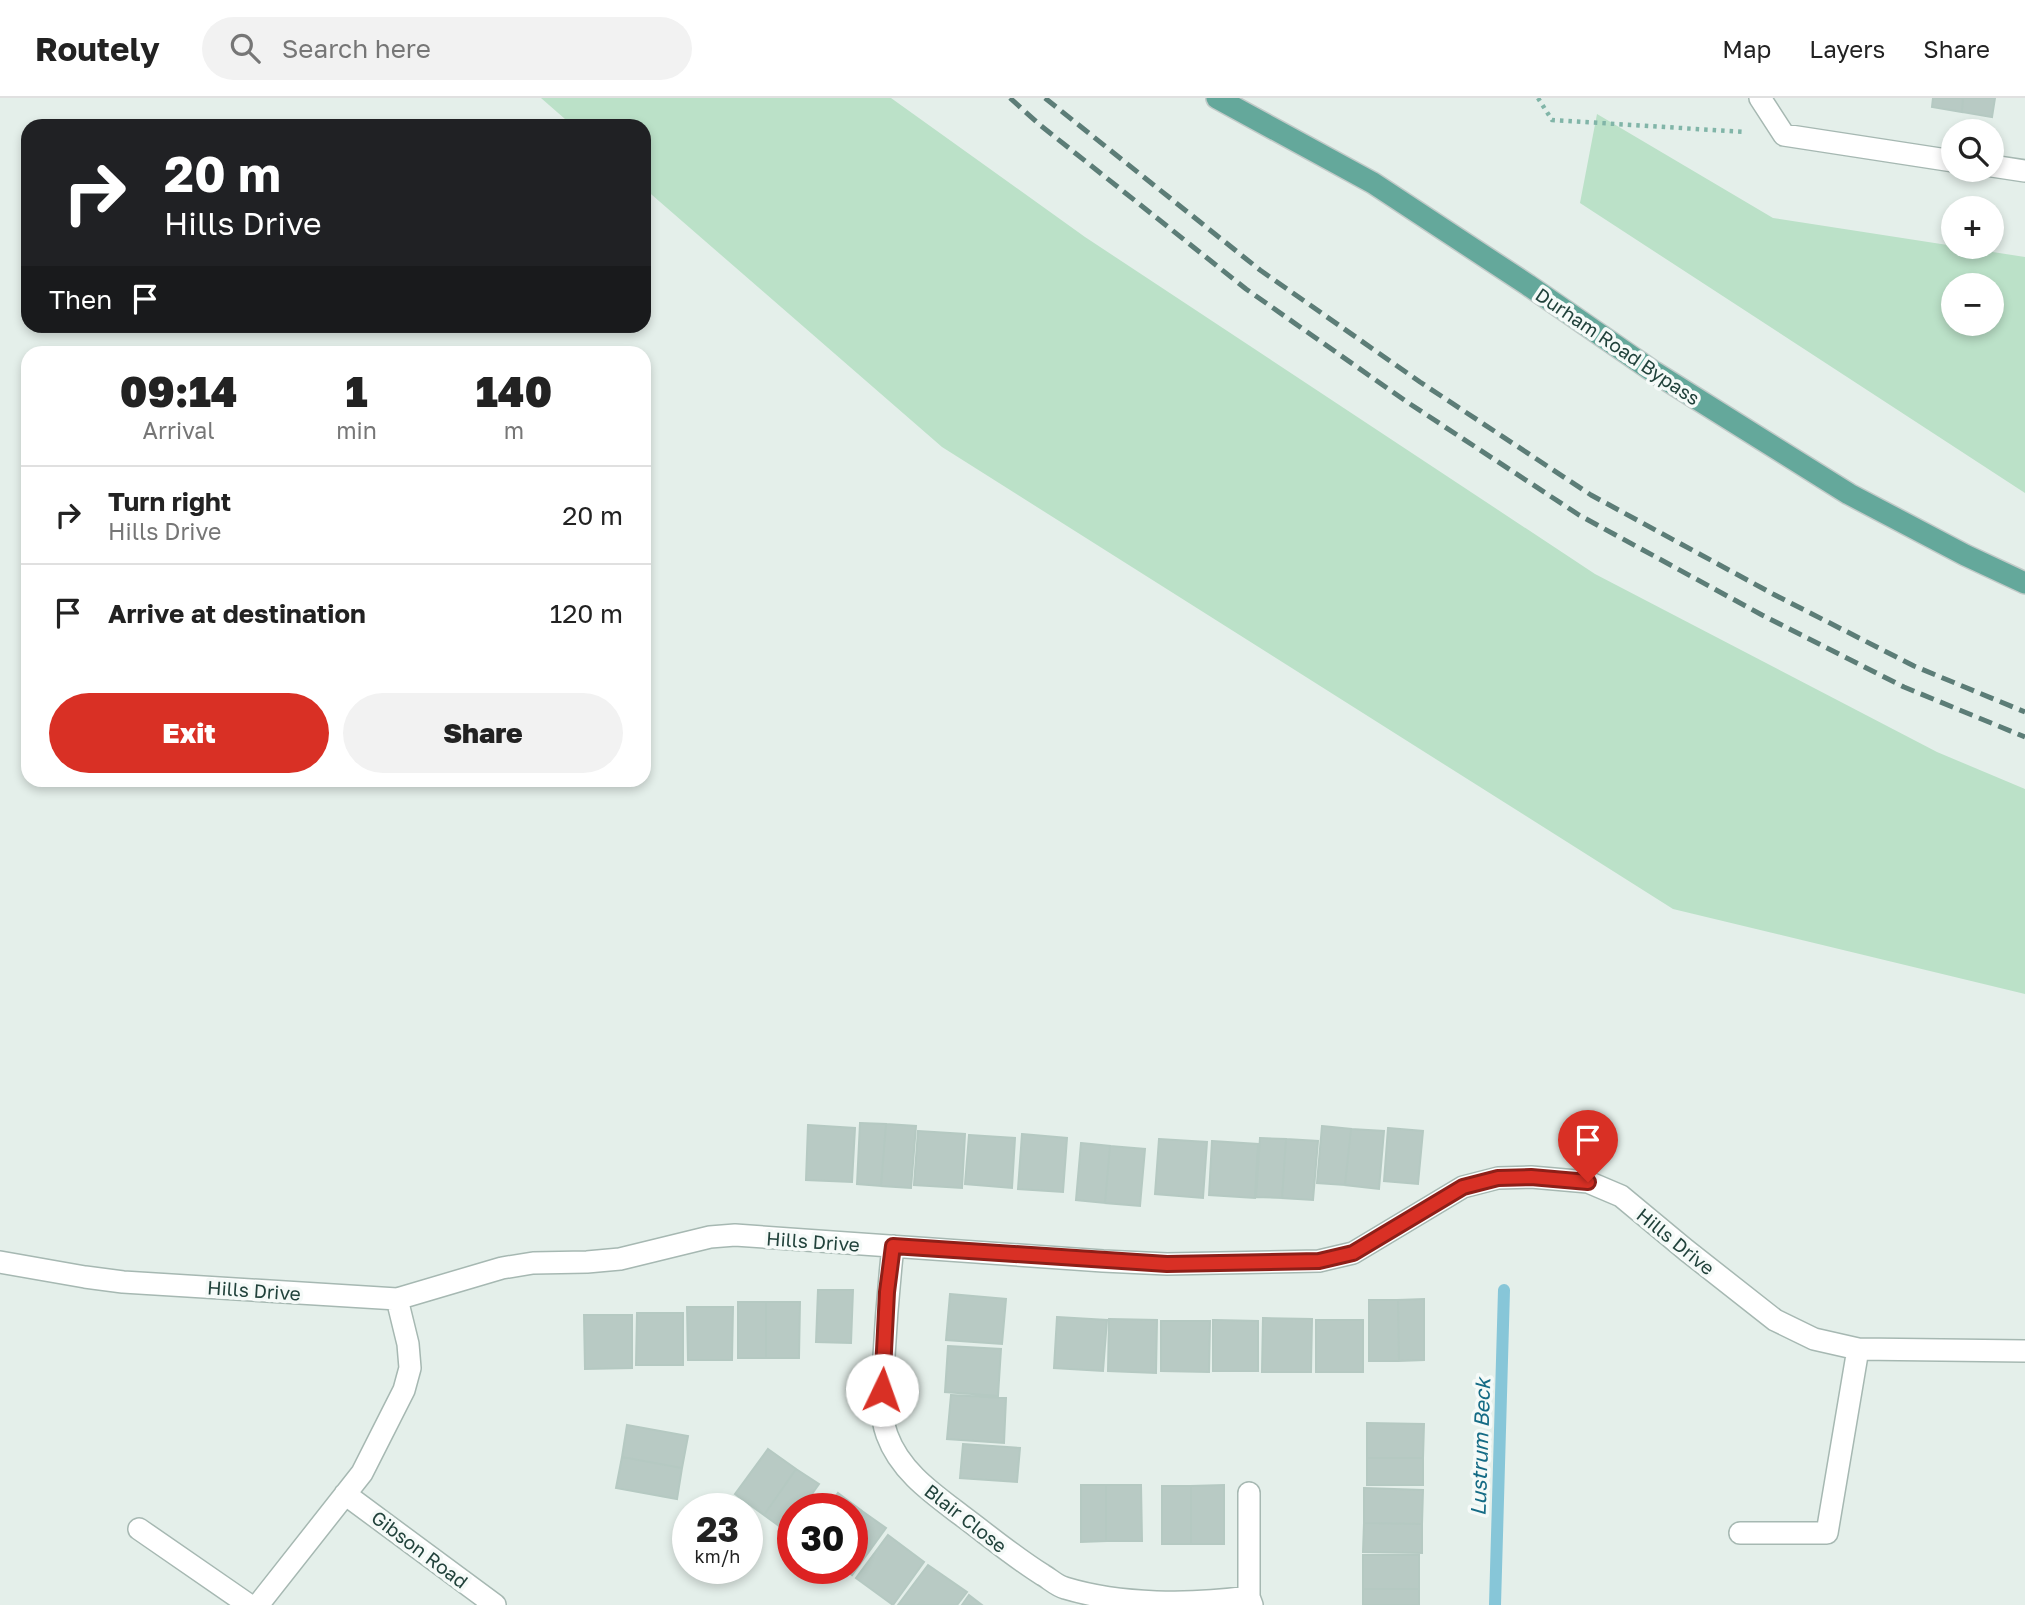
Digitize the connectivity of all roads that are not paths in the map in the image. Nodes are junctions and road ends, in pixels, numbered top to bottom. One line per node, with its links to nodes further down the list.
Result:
1 (1217, 98): 6 (main road, Durham Road Bypass)
2 (1760, 98): 3 (street)
3 (1941, 159)
4 (2004, 168): 5 (street)
5 (2025, 172)
6 (2025, 583)
7 (893, 1246): 9 (street, Hills Drive); 10 (street, Hills Drive); 16 (street, Blair Close)
8 (0, 1262): 9 (street, Hills Drive)
9 (397, 1299): 13 (street)
10 (1858, 1349): 11 (street, Hills Drive); 15 (street)
11 (2025, 1350)
12 (1249, 1493): 17 (street, Blair Close)
13 (345, 1494): 19 (street); 20 (street, Gibson Road)
14 (139, 1529): 18 (street)
15 (1740, 1533)
16 (1059, 1597): 17 (street, Blair Close)
17 (1250, 1601)
18 (249, 1605)
19 (258, 1605)
20 (495, 1605)

